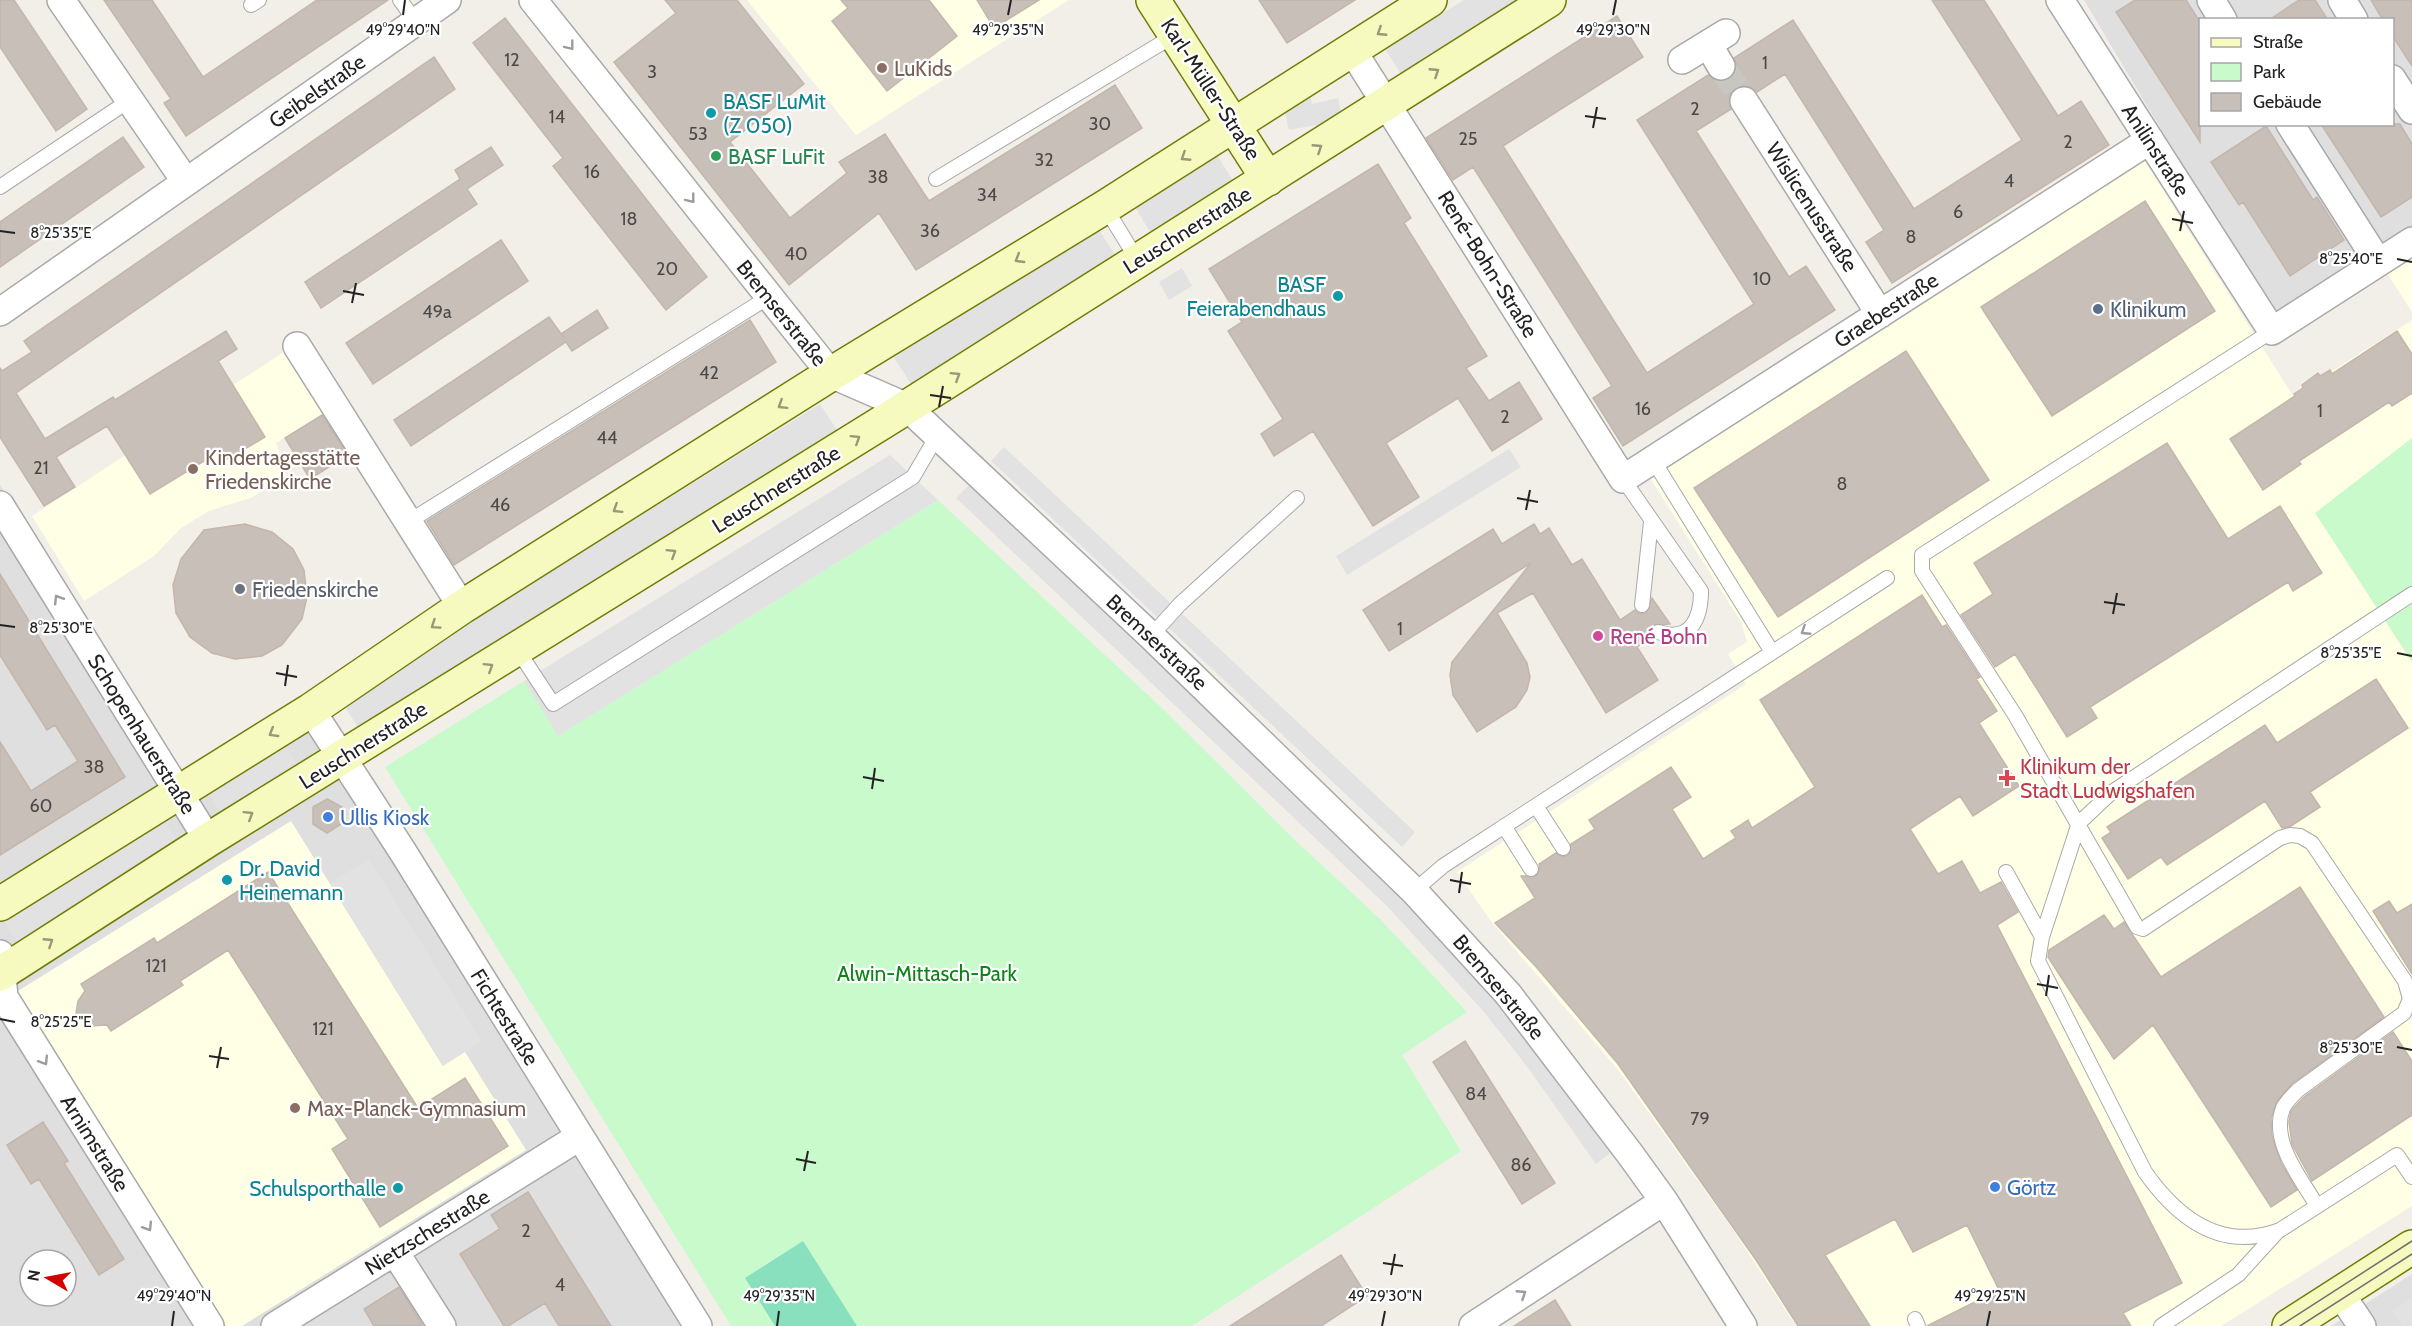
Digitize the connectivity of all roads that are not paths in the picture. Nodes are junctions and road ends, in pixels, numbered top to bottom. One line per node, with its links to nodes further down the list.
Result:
1 (61, 0): 19 (street)
2 (400, 0): 13 (lane)
3 (447, 0): 13 (street, Geibelstraße)
4 (533, 0): 34 (street, Bremserstraße, one-way to 34)
5 (1153, 0): 14 (street, Karl-Müller-Straße)
6 (1430, 0): 16 (street, one-way to 16)
7 (1549, 0): 21 (street, Leuschnerstraße, one-way to 7)
8 (2060, 0): 25 (street, Anilinstraße)
9 (2211, 0): 11 (street)
10 (2342, 0): 12 (street)
11 (2222, 18)
12 (2353, 18)
13 (416, 22): 28 (street, Geibelstraße)
14 (1176, 34): 23 (street, Karl-Müller-Straße); 27 (lane)
15 (1718, 48): 17 (street)
16 (1352, 50): 21 (street, René-Bohn-Straße); 23 (street)
17 (1682, 60)
18 (2394, 82): 22 (street)
19 (130, 100): 28 (street); 29 (lane)
20 (1744, 101): 36 (street, Wislicenusstraße)
21 (1386, 104): 26 (street, Leuschnerstraße, one-way to 21); 43 (street, René-Bohn-Straße)
22 (2412, 110)
23 (1234, 125): 26 (street, Karl-Müller-Straße); 30 (street, one-way to 30)
24 (2291, 126): 33 (street)
25 (2150, 140): 36 (street, Graebestraße); 37 (street, Anilinstraße)
26 (1268, 179): 32 (street, Leuschnerstraße)
27 (936, 180)
28 (186, 182): 35 (street, Geibelstraße)
29 (0, 186)
30 (1105, 207): 32 (lane); 39 (street, one-way to 39)
31 (2412, 241): 33 (street)
32 (1138, 261): 40 (street, Leuschnerstraße, one-way to 32)
33 (2378, 262): 37 (street)
34 (769, 297): 39 (street, Bremserstraße); 46 (lane)
35 (0, 312)
36 (1880, 314): 42 (street, Graebestraße)
37 (2272, 331): 60 (lane)
38 (297, 346): 46 (street)
39 (831, 374): 40 (street, Bremserstraße); 51 (street, one-way to 51)
40 (907, 407): 41 (street, Bremserstraße); 54 (street, Leuschnerstraße, one-way to 40)
41 (937, 436): 53 (street, Bremserstraße); 54 (lane)
42 (1653, 460): 43 (street, Graebestraße); 55 (lane)
43 (1623, 479): 47 (lane)
44 (1297, 498): 53 (lane)
45 (0, 505): 58 (street, Schopenhauerstraße, one-way to 45)
46 (408, 522): 51 (street)
47 (1652, 522): 50 (lane); 52 (lane)
48 (1887, 578): 55 (lane, one-way to 55)
49 (2412, 594): 60 (lane)
50 (1642, 605)
51 (462, 607): 56 (street, one-way to 56)
52 (1658, 632)
53 (1151, 636): 66 (street, Bremserstraße)
54 (518, 649): 57 (street, Leuschnerstraße, one-way to 54)
55 (1772, 652): 59 (lane)
56 (311, 710): 57 (street, Fichtestraße); 58 (street, one-way to 58)
57 (341, 758): 62 (street, Leuschnerstraße, one-way to 57); 70 (street, Fichtestraße)
58 (177, 791): 62 (street, Schopenhauerstraße); 67 (street)
59 (1536, 806): 61 (lane); 63 (lane)
60 (2079, 823): 68 (lane); 73 (lane)
61 (1504, 826): 64 (lane); 66 (lane)
62 (208, 840): 69 (street, Leuschnerstraße, one-way to 62)
63 (1563, 848)
64 (1531, 869)
65 (2006, 872): 68 (lane)
66 (1414, 891): 72 (street, Bremserstraße)
67 (0, 904)
68 (2042, 937): 74 (lane)
69 (1, 967): 79 (street, Arnimstraße, one-way to 79)
70 (579, 1137): 76 (street, Nietzschestraße); 81 (street, Fichtestraße)
71 (2412, 1177): 73 (lane)
72 (1664, 1202): 82 (street, one-way to 72); 83 (street, Bremserstraße)
73 (2317, 1206): 74 (lane)
74 (2280, 1230): 84 (lane)
75 (2412, 1247): 77 (street)
76 (395, 1252): 78 (street, Nietzschestraße); 80 (street)
77 (2340, 1293): 85 (street); 86 (street)
78 (282, 1324)
79 (210, 1326)
80 (442, 1326)
81 (698, 1326)
82 (1473, 1326)
83 (1743, 1326)
84 (2161, 1326)
85 (2289, 1326)
86 (2362, 1326)

